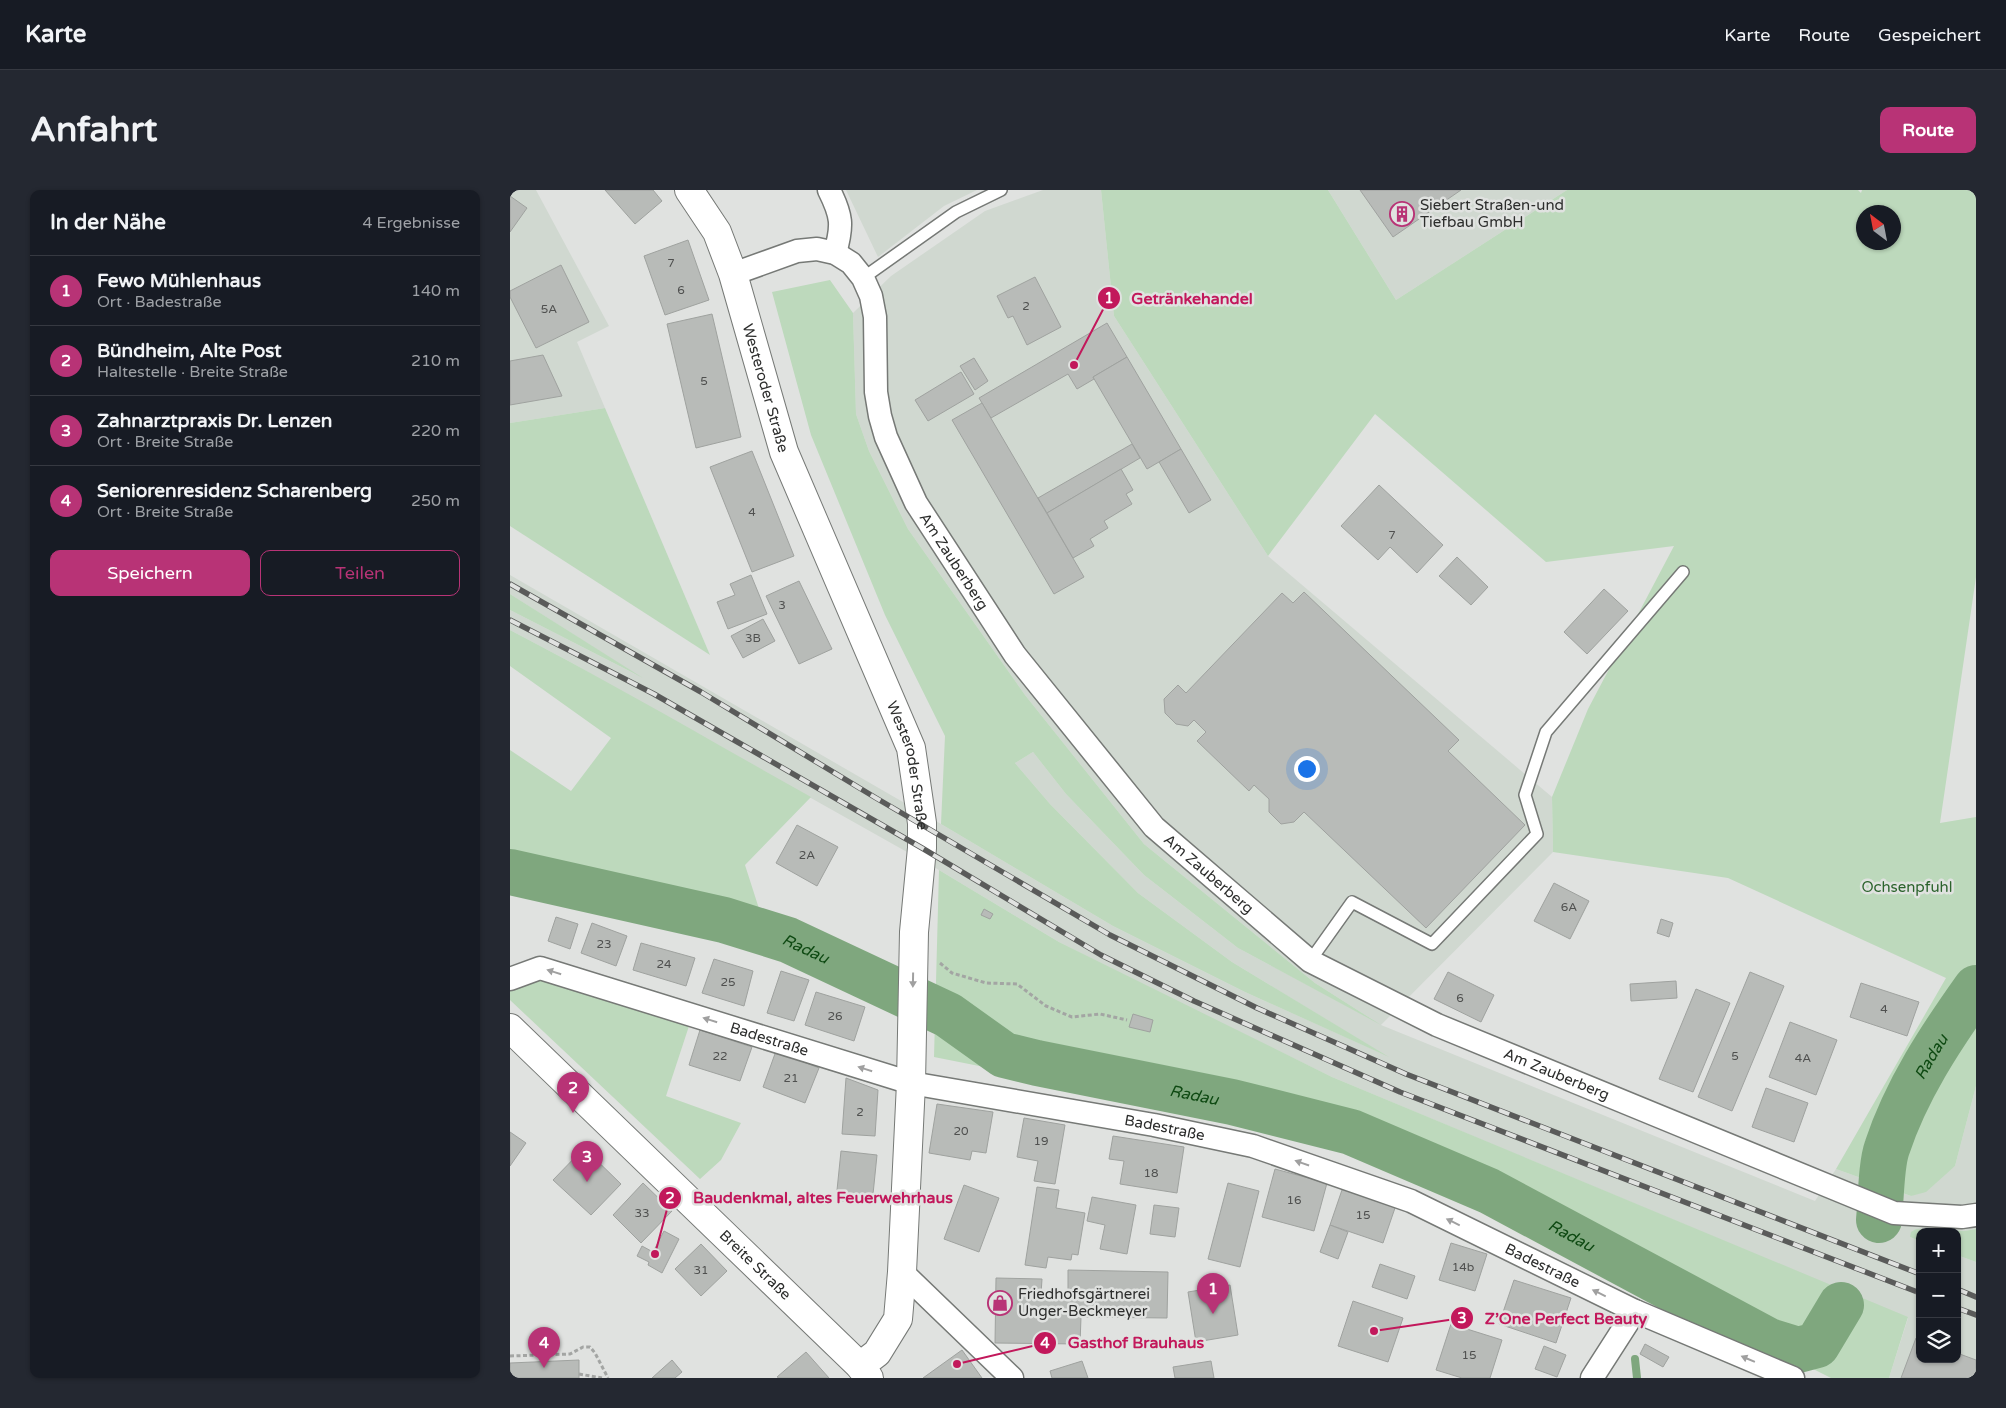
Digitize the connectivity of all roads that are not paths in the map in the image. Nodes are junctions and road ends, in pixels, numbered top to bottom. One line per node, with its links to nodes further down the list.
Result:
1 (689, 190): 5 (street, Westeroder Straße)
2 (829, 190): 4 (street)
3 (1001, 190): 6 (lane)
4 (835, 253): 5 (street, Am Zauberberg); 6 (street, Am Zauberberg)
5 (733, 274): 11 (street, Westeroder Straße, one-way to 11)
6 (863, 278): 8 (street, Am Zauberberg)
7 (1682, 572): 8 (lane)
8 (1310, 961): 12 (street, Am Zauberberg)
9 (510, 979): 11 (street, Badestraße, one-way to 9)
10 (510, 1028): 15 (street, Breite Straße)
11 (911, 1083): 13 (street, Westeroder Straße); 14 (street, Badestraße, one-way to 11)
12 (1976, 1215)
13 (902, 1272): 15 (street, Westeroder Straße); 16 (street)
14 (1635, 1311): 17 (street); 18 (street, Badestraße, one-way to 14)
15 (864, 1372)
16 (1012, 1378)
17 (1592, 1378)
18 (1793, 1378)

